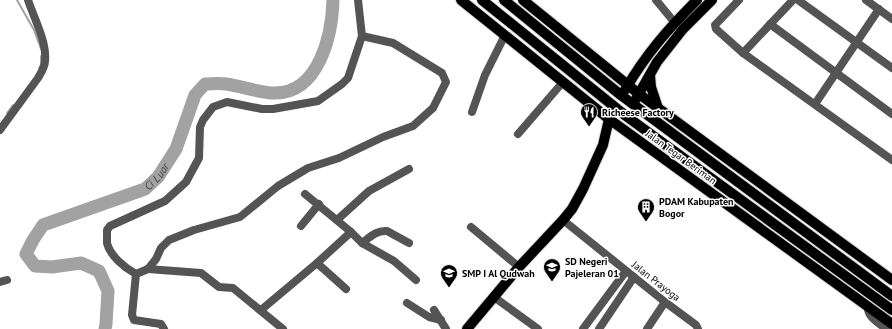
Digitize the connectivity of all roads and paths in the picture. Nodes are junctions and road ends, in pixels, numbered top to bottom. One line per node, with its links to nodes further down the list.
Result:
1 (28, 0): 38 (street)
2 (358, 0): 19 (street)
3 (462, 0): 18 (main road, Jalan Tegar Beriman)
4 (482, 0): 31 (main road, Jalan Tegar Beriman)
5 (504, 0): 28 (main road, Jalan Tegar Beriman)
6 (523, 0): 26 (main road)
7 (656, 0): 16 (street)
8 (697, 0): 16 (main road)
9 (712, 0): 24 (main road)
10 (739, 0): 21 (street)
11 (793, 0): 17 (street)
12 (798, 0): 20 (street)
13 (866, 0): 14 (street)
14 (879, 9): 15 (street); 20 (street)
15 (892, 19)
16 (675, 23): 26 (main road)
17 (770, 24): 21 (street); 23 (street)
18 (505, 35): 25 (main road, Jalan Tegar Beriman); 33 (street)
19 (362, 36): 54 (street); 56 (street)
20 (856, 42): 22 (street); 23 (street)
21 (743, 53): 30 (street)
22 (892, 68)
23 (836, 73): 30 (street); 34 (street)
24 (650, 75): 27 (main road); 32 (main road)
25 (562, 82): 36 (main road, Jalan Tegar Beriman); 39 (street)
26 (628, 86): 27 (main road); 28 (main road)
27 (639, 94): 29 (main road); 32 (main road)
28 (622, 96): 29 (main road, Jalan Tegar Beriman); 31 (main road)
29 (633, 104): 35 (main road); 61 (main road, Jalan Tegar Beriman)
30 (815, 104): 41 (street)
31 (615, 108): 35 (main road, Jalan Tegar Beriman); 36 (main road)
32 (659, 108): 59 (main road)
33 (472, 112)
34 (892, 114)
35 (626, 116): 37 (main road); 68 (main road, Jalan Tegar Beriman)
36 (609, 119): 37 (main road, Jalan Tegar Beriman); 40 (main road)
37 (620, 127): 40 (main road); 67 (main road, Jalan Tegar Beriman)
38 (0, 130)
39 (518, 134)
40 (603, 145): 46 (main road)
41 (892, 160)
42 (409, 169): 45 (street)
43 (305, 194): 44 (street)
44 (318, 204): 45 (street); 47 (street)
45 (337, 220): 49 (street)
46 (563, 220): 53 (main road); 55 (street, Jalan Prayoga)
47 (301, 226)
48 (471, 227): 53 (street)
49 (351, 232): 50 (street); 52 (street)
50 (362, 243): 51 (street); 58 (street)
51 (409, 243)
52 (317, 263): 60 (street); 65 (street)
53 (519, 267): 62 (main road)
54 (148, 269): 56 (street); 65 (street)
55 (626, 271): 57 (street, Jalan Prayoga); 77 (street)
56 (136, 274): 72 (street)
57 (634, 277): 63 (street, Jalan Prayoga); 78 (street)
58 (416, 280)
59 (892, 280)
60 (346, 289)
61 (890, 294)
62 (494, 297): 75 (main road); 76 (street)
63 (665, 302): 71 (street, Jalan Prayoga); 79 (street)
64 (407, 303): 69 (street)
65 (261, 310): 73 (street)
66 (434, 310): 69 (street)
67 (871, 310): 70 (main road, Jalan Tegar Beriman); 80 (street)
68 (892, 310)
69 (441, 320): 74 (street)
70 (892, 324)
71 (698, 328)
72 (164, 329)
73 (283, 329)
74 (446, 329)
75 (467, 329)
76 (538, 329)
77 (583, 329)
78 (599, 329)
79 (647, 329)
80 (886, 329)

